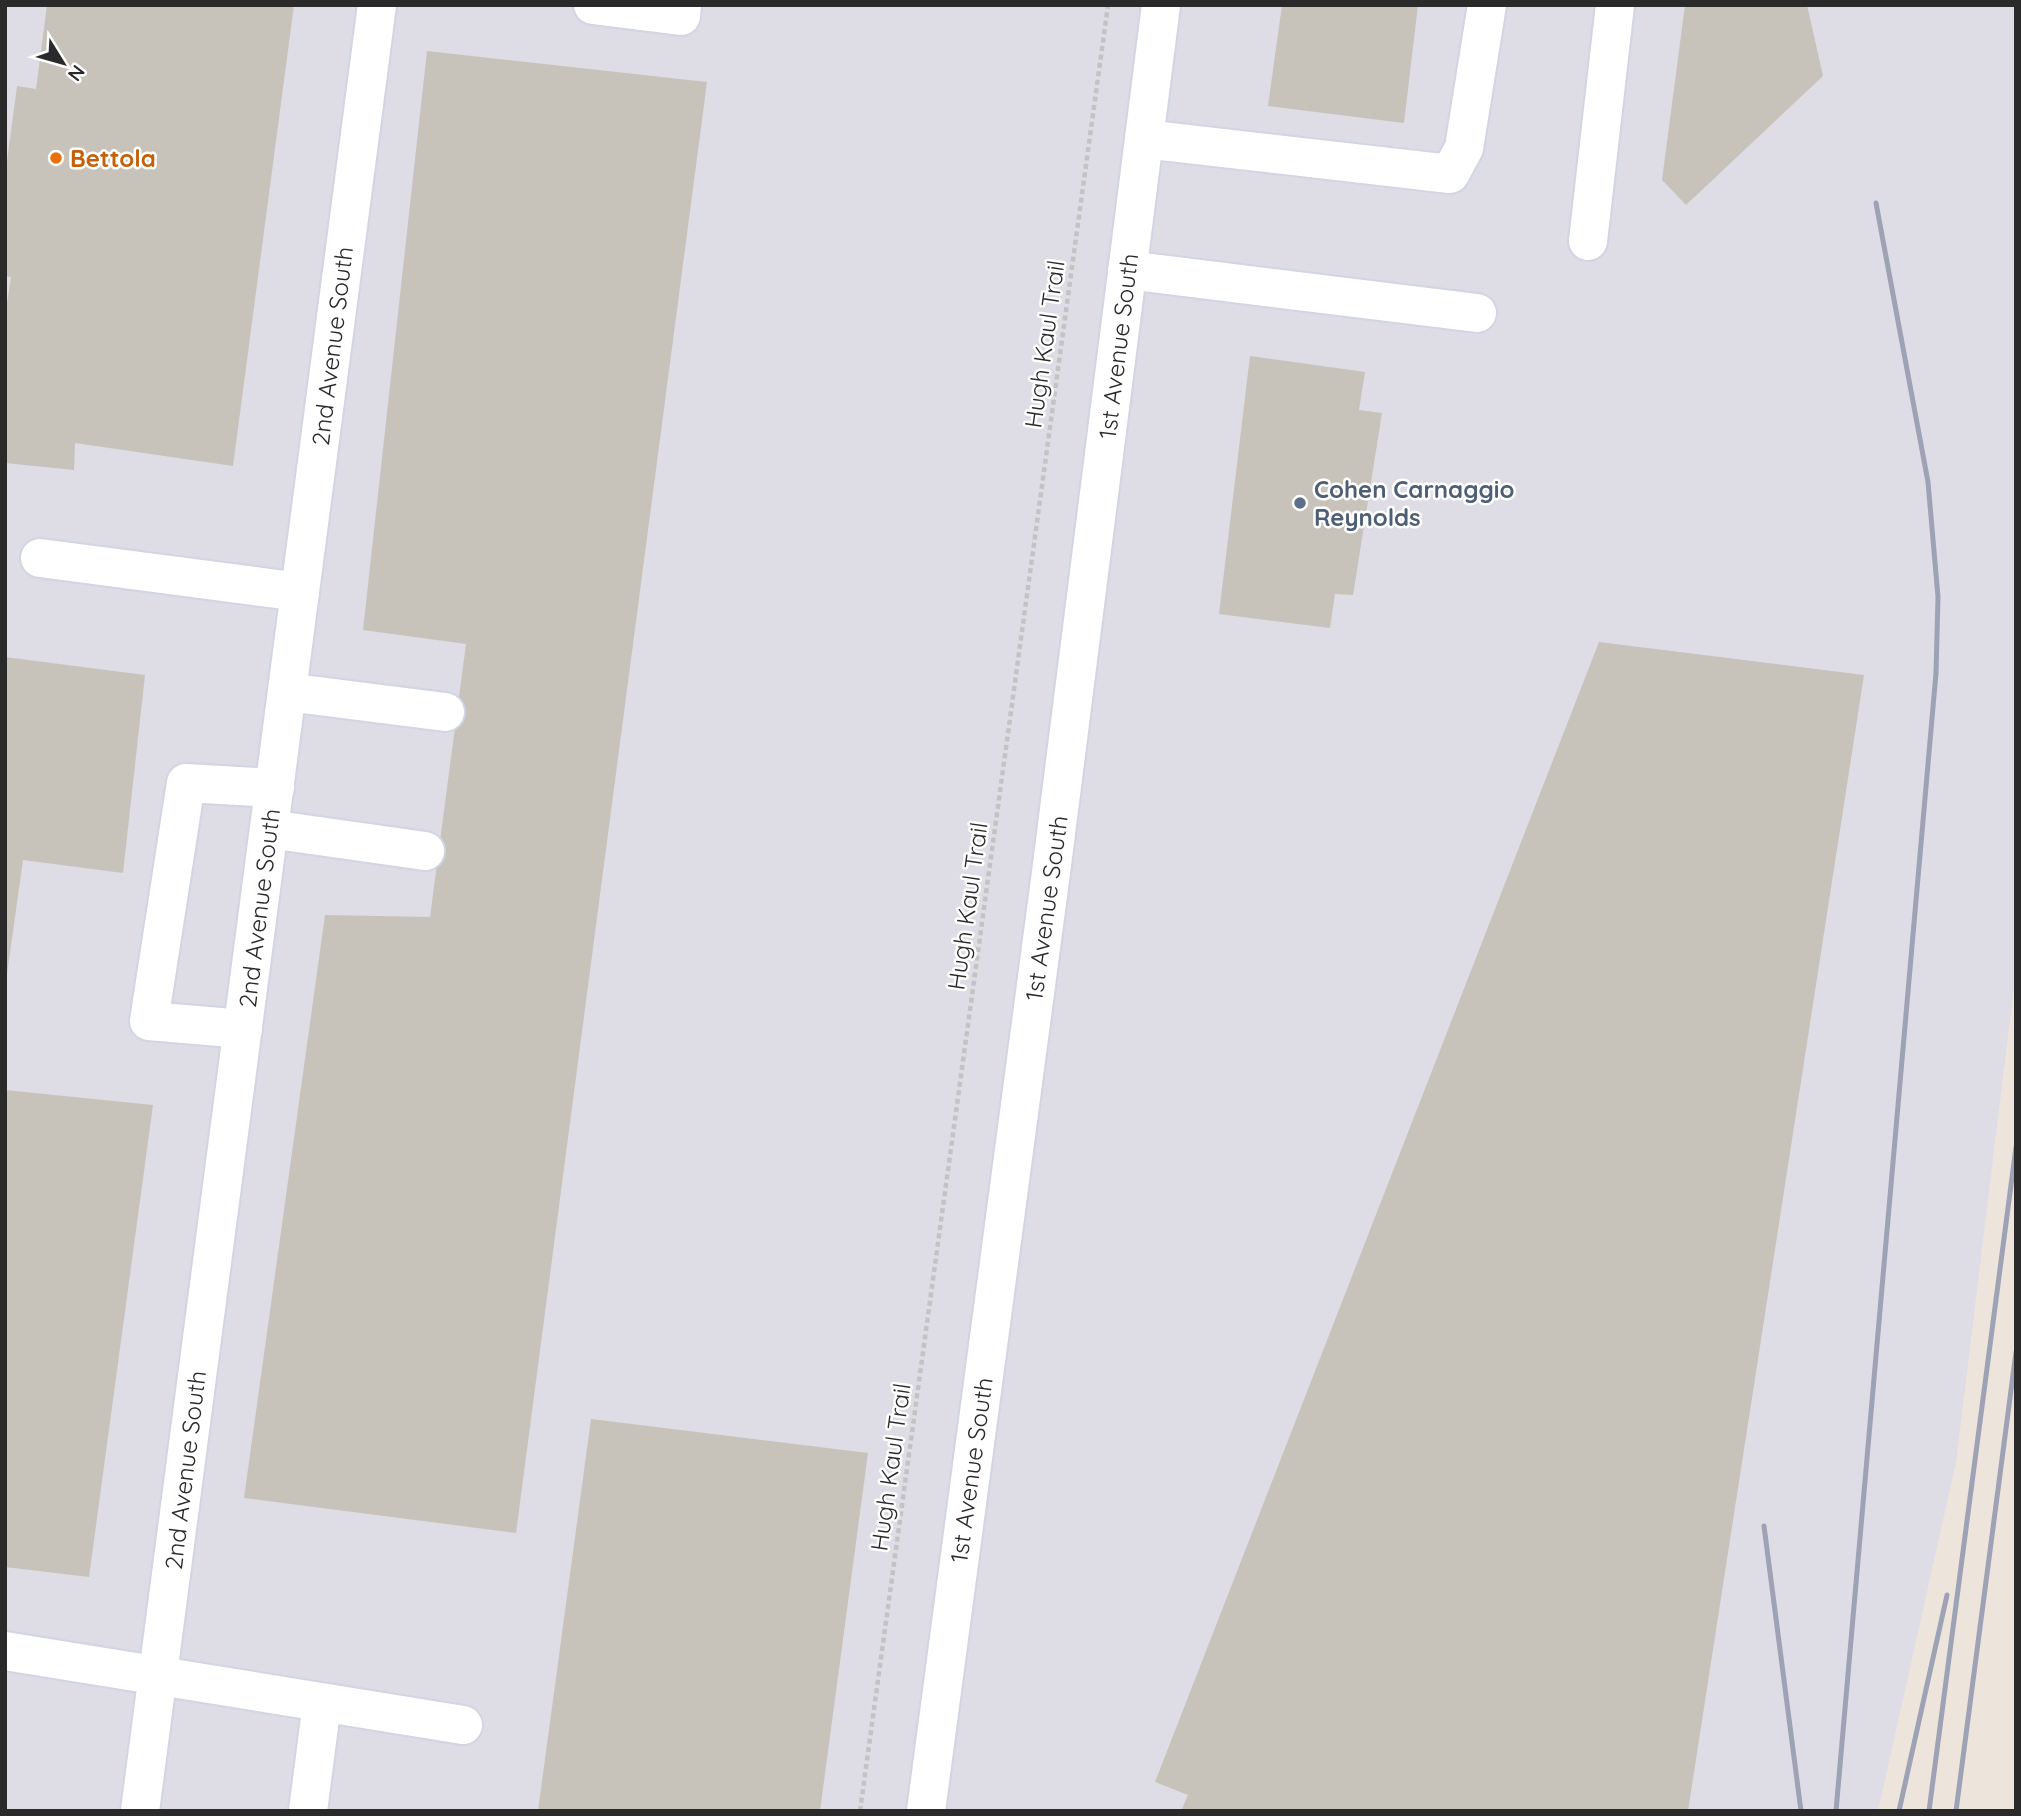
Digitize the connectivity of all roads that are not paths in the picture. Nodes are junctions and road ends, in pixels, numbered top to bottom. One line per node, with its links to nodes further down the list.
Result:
1 (376, 5): 12 (street, 2nd Avenue South)
2 (593, 5): 3 (street)
3 (682, 5)
4 (1161, 5): 7 (street, 1st Avenue South)
5 (1487, 5): 7 (street)
6 (1615, 5): 8 (street)
7 (1144, 139): 9 (street, 1st Avenue South)
8 (1588, 241)
9 (1127, 270): 10 (street); 25 (street, 1st Avenue South)
10 (1477, 313)
11 (40, 558): 12 (street)
12 (300, 593): 13 (street, 2nd Avenue South)
13 (287, 692): 14 (street); 15 (street, 2nd Avenue South)
14 (446, 712)
15 (275, 789): 16 (street, 2nd Avenue South); 18 (street)
16 (269, 829): 17 (street); 18 (street, 2nd Avenue South)
17 (425, 851)
18 (243, 1029): 20 (street, 2nd Avenue South)
19 (5, 1651): 20 (street)
20 (159, 1674): 21 (street); 23 (street, 2nd Avenue South)
21 (322, 1703): 22 (street); 24 (street)
22 (463, 1725)
23 (140, 1811)
24 (308, 1811)
25 (926, 1811)

